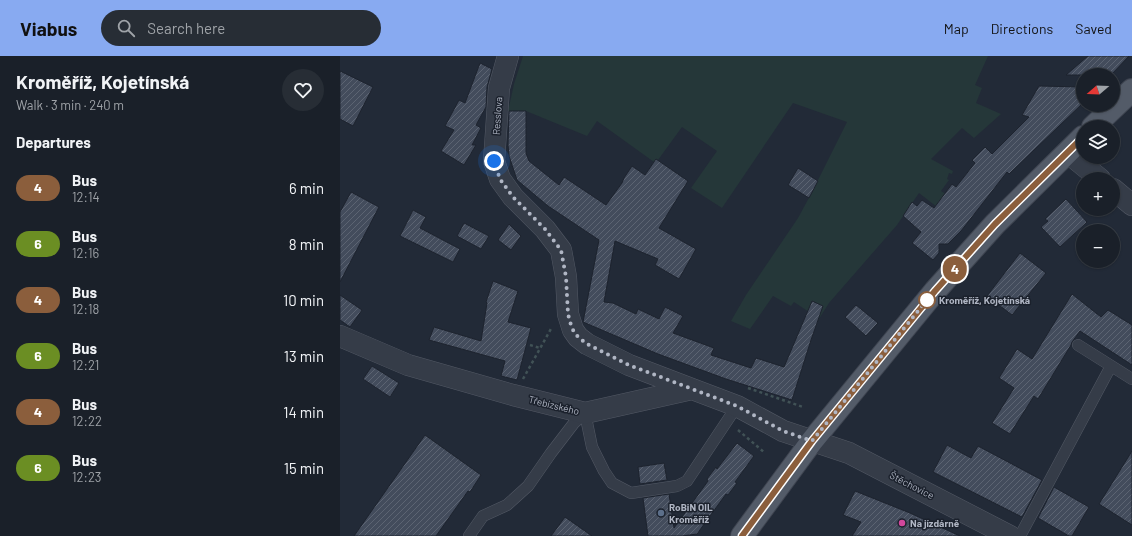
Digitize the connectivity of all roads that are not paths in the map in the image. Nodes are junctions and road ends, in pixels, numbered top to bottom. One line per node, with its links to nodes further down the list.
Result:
1 (508, 56): 13 (street, Resslova)
2 (1132, 90): 3 (main road)
3 (1100, 120)
4 (1076, 144): 5 (main road)
5 (1067, 152): 6 (street); 16 (main road)
6 (1091, 172)
7 (1120, 195): 8 (street)
8 (1132, 204)
9 (340, 336): 14 (street, Třebízského)
10 (1078, 345): 11 (lane)
11 (1111, 366): 12 (lane); 20 (lane)
12 (1132, 379)
13 (692, 389): 14 (street, Třebízského); 15 (street)
14 (585, 413): 15 (lane); 17 (lane)
15 (732, 414): 16 (street)
16 (812, 441): 18 (main road); 19 (street, Štěchovice)
17 (469, 536)
18 (742, 536)
19 (1010, 536)
20 (1020, 536)

